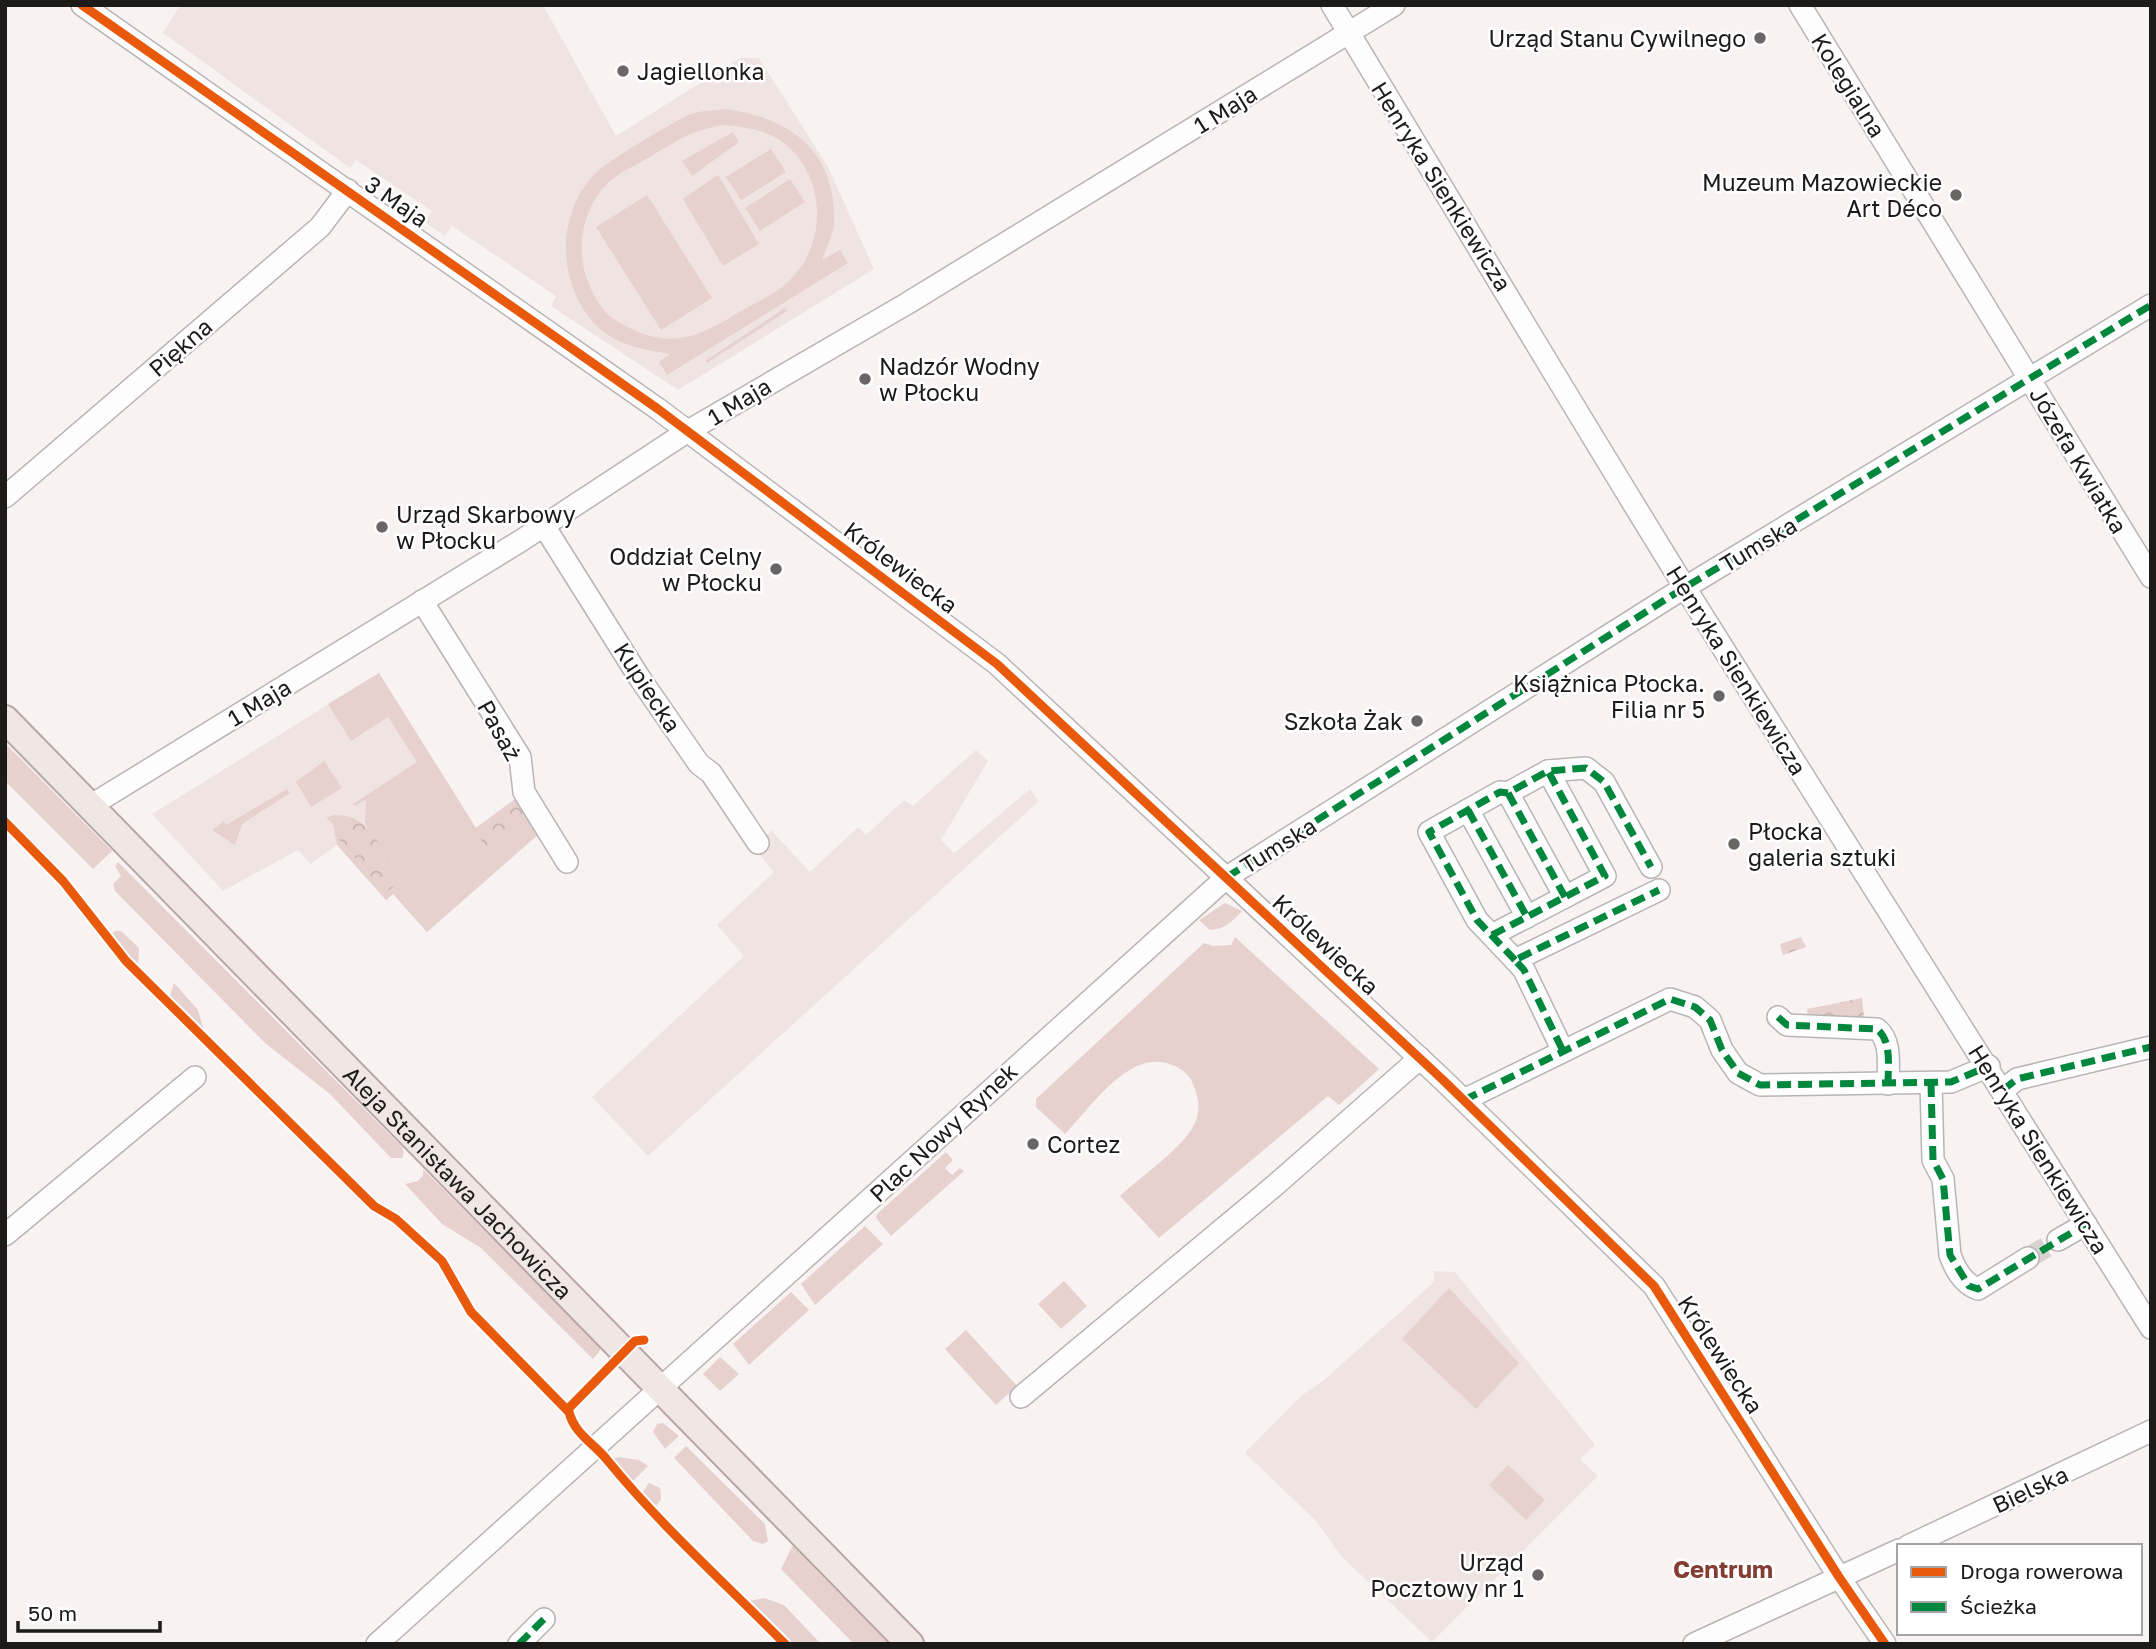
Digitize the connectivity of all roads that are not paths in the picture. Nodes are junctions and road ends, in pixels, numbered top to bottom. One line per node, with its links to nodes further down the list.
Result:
1 (82, 5): 6 (street, 3 Maja)
2 (1332, 5): 5 (street, Henryka Sienkiewicza)
3 (1394, 5): 5 (street, 1 Maja)
4 (1800, 5): 8 (street, Kolegialna)
5 (1349, 33): 9 (street, 1 Maja); 13 (street, Henryka Sienkiewicza)
6 (348, 190): 9 (street, 3 Maja); 10 (street, Piękna)
7 (2151, 305): 8 (street, Tumska)
8 (2030, 379): 12 (street, Józefa Kwiatka); 13 (street, Tumska)
9 (688, 431): 11 (street, 1 Maja); 23 (street, Królewiecka)
10 (5, 497)
11 (544, 526): 14 (street, 1 Maja); 20 (street, Kupiecka)
12 (2151, 577)
13 (1685, 588): 23 (street, Tumska); 33 (street, Henryka Sienkiewicza)
14 (422, 601): 18 (street, 1 Maja); 21 (street, Pasaż)
15 (5, 719): 18 (main road, Aleja Stanisława Jachowicza)
16 (1548, 771): 17 (street); 22 (street); 25 (street)
17 (1508, 793): 19 (street); 25 (street)
18 (90, 806): 44 (main road, Aleja Stanisława Jachowicza)
19 (1468, 810): 26 (street); 27 (street)
20 (758, 843)
21 (567, 862)
22 (1651, 867)
23 (1227, 877): 32 (street, Królewiecka); 44 (street, Plac Nowy Rynek)
24 (1659, 890): 28 (street)
25 (1565, 897): 26 (street)
26 (1527, 917): 27 (street)
27 (1492, 935): 28 (street)
28 (1515, 960): 31 (street)
29 (1778, 1017): 36 (street)
30 (2151, 1047): 37 (street)
31 (1562, 1049): 36 (street); 38 (street)
32 (1420, 1058): 38 (street, Królewiecka); 45 (street)
33 (1989, 1066): 35 (street); 37 (street, Henryka Sienkiewicza)
34 (194, 1077): 40 (street)
35 (1931, 1083): 36 (street); 42 (street)
36 (1888, 1084)
37 (2003, 1090): 39 (street, Henryka Sienkiewicza)
38 (1464, 1100): 49 (street, Królewiecka)
39 (2086, 1224): 41 (street); 43 (street, Henryka Sienkiewicza)
40 (5, 1236)
41 (2058, 1240)
42 (2028, 1258)
43 (2151, 1328)
44 (661, 1388): 51 (street, Plac Nowy Rynek); 53 (main road, Aleja Stanisława Jachowicza)
45 (1021, 1397)
46 (2151, 1431): 47 (street, Bielska)
47 (1912, 1544)
48 (1897, 1551): 49 (street)
49 (1839, 1577): 54 (street); 55 (street, Królewiecka)
50 (544, 1619): 52 (street)
51 (377, 1644)
52 (519, 1644)
53 (910, 1644)
54 (1694, 1644)
55 (1885, 1644)

